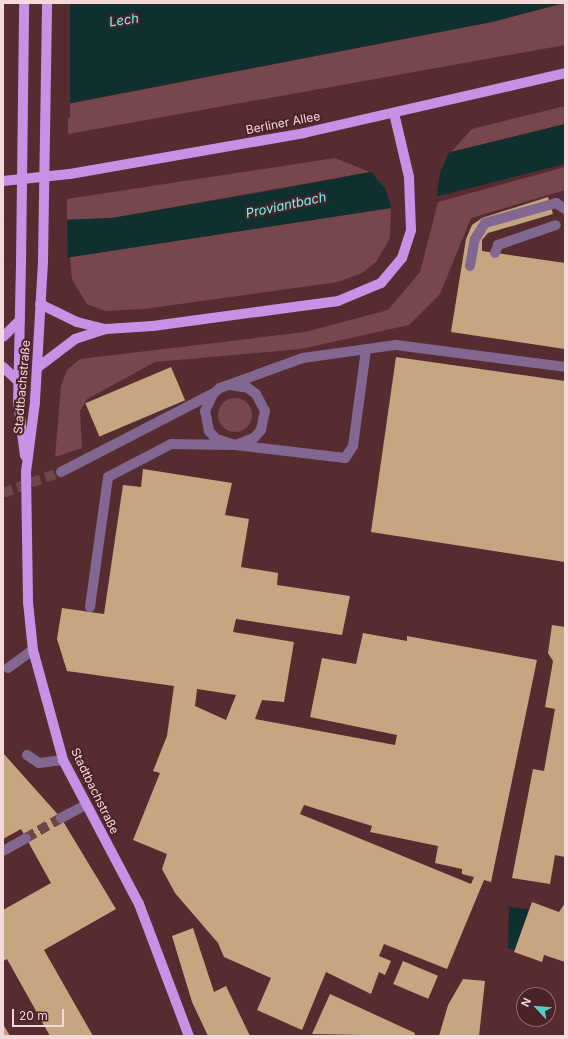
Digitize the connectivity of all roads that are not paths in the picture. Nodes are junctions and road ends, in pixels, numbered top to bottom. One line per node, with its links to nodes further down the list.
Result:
1 (24, 3): 11 (main road, Stadtbachstraße, bridge)
2 (47, 3): 10 (main road, Stadtbachstraße, bridge)
3 (565, 73): 4 (main road, Berliner Allee)
4 (394, 113): 5 (main road, Berliner Allee); 12 (main road)
5 (3, 181)
6 (565, 209): 9 (lane)
7 (556, 225): 8 (lane)
8 (495, 253)
9 (470, 266)
10 (40, 304): 12 (main road); 16 (main road, Stadtbachstraße)
11 (20, 320): 13 (main road); 18 (main road, Stadtbachstraße)
12 (106, 329): 16 (main road)
13 (3, 337)
14 (366, 350): 17 (lane); 19 (lane); 21 (lane)
15 (3, 367): 18 (main road)
16 (37, 368): 22 (main road, Stadtbachstraße)
17 (565, 368)
18 (19, 382): 22 (main road, Stadtbachstraße)
19 (230, 385): 20 (lane); 21 (lane)
20 (213, 394): 21 (lane); 23 (lane)
21 (235, 445): 24 (lane)
22 (26, 472): 25 (main road, Stadtbachstraße)
23 (61, 472)
24 (90, 606)
25 (33, 650): 26 (lane); 28 (main road, Stadtbachstraße)
26 (8, 668)
27 (27, 755): 28 (lane)
28 (63, 760): 29 (main road, Stadtbachstraße)
29 (85, 805): 30 (lane); 33 (main road, Stadtbachstraße)
30 (61, 818)
31 (26, 838): 32 (lane)
32 (3, 851)
33 (189, 1036)

